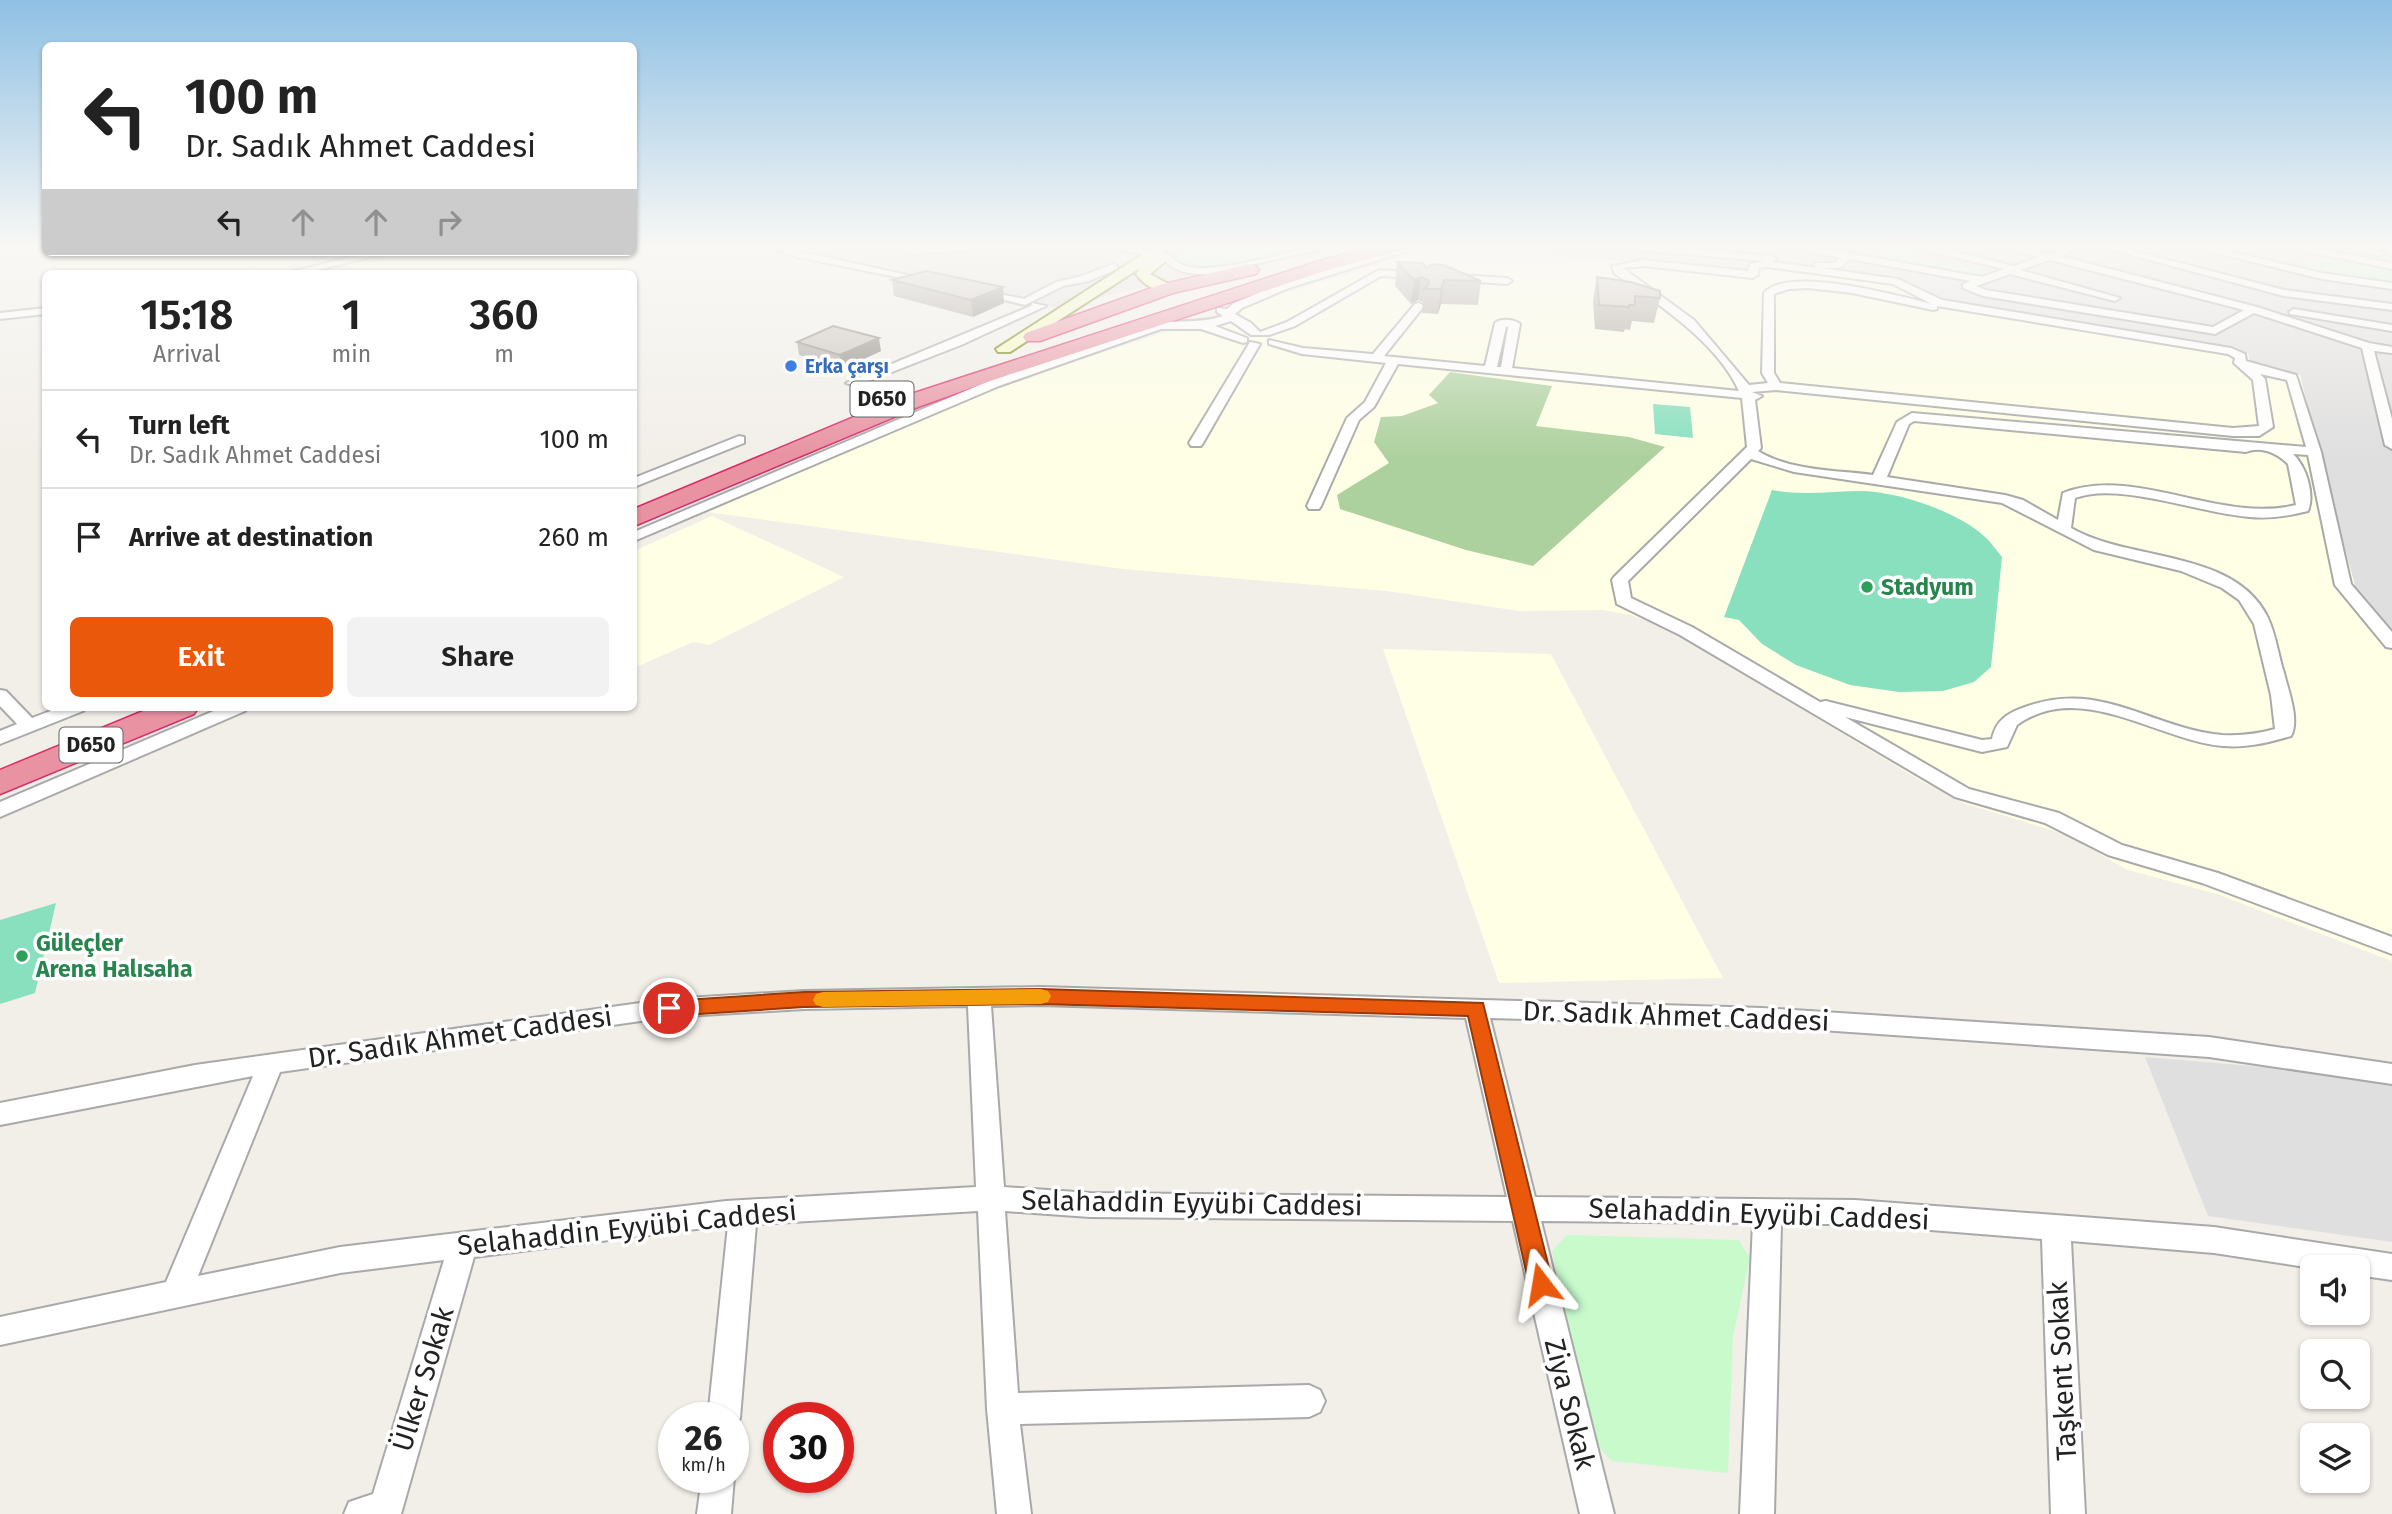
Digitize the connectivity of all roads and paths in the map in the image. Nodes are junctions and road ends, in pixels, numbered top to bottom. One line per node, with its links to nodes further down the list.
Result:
1 (1019, 316): 28 (street)
2 (1052, 316): 22 (main road)
3 (1092, 316): 22 (highway, D650)
4 (1173, 316): 18 (street); 40 (highway, D650)
5 (1216, 316): 18 (street)
6 (1233, 316): 20 (street)
7 (1305, 316): 20 (street)
8 (1321, 316): 20 (street)
9 (1411, 316): 24 (street)
10 (1681, 316): 30 (street)
11 (1769, 316): 29 (street)
12 (1976, 316): 29 (street)
13 (2017, 316): 35 (street)
14 (2118, 316): 15 (street)
15 (2242, 316)
16 (2273, 316): 21 (street)
17 (2317, 316): 19 (street)
18 (1205, 326): 20 (street); 42 (street)
19 (2392, 328)
20 (1261, 339): 24 (street); 32 (street)
21 (2367, 346): 23 (street); 33 (street)
22 (1004, 349): 38 (highway, D650)
23 (2392, 350)
24 (1376, 358): 25 (street)
25 (1394, 360): 26 (street); 39 (street)
26 (1490, 369): 27 (street); 27 (street)
27 (1506, 370): 30 (street)
28 (852, 383)
29 (1776, 386): 30 (street)
30 (1746, 392): 34 (street); 35 (street)
31 (739, 440): 37 (street)
32 (1196, 443)
33 (2392, 445)
34 (1750, 452): 36 (street); 45 (street)
35 (2314, 452): 43 (street)
36 (1879, 481): 41 (street); 41 (street)
37 (637, 482)
38 (637, 500)
39 (1314, 506)
40 (637, 517)
41 (2064, 528): 45 (street)
42 (637, 536)
43 (2392, 643)
44 (0, 695): 50 (street)
45 (1801, 699): 55 (street)
46 (67, 711): 50 (street)
47 (124, 711): 52 (highway, D650)
48 (172, 711): 53 (highway, D650)
49 (230, 711): 54 (street)
50 (29, 726): 51 (street)
51 (0, 738)
52 (0, 762)
53 (0, 783)
54 (0, 810)
55 (2392, 946)
56 (979, 998): 57 (street, Dr. Sadık Ahmet Caddesi); 58 (street, Dr. Sadık Ahmet Caddesi); 61 (street)
57 (1476, 1009): 59 (street, Dr. Sadık Ahmet Caddesi); 62 (street, Ziya Sokak)
58 (271, 1063): 60 (street, Dr. Sadık Ahmet Caddesi); 68 (street)
59 (2392, 1074)
60 (0, 1114)
61 (991, 1198): 62 (street, Selahaddin Eyyübi Caddesi); 64 (street, Selahaddin Eyyübi Caddesi); 72 (street)
62 (1522, 1208): 63 (street, Selahaddin Eyyübi Caddesi); 77 (street, Ziya Sokak)
63 (1767, 1210): 65 (street, Selahaddin Eyyübi Caddesi); 78 (street)
64 (743, 1213): 66 (street, Selahaddin Eyyübi Caddesi); 71 (street)
65 (2056, 1228): 67 (street, Selahaddin Eyyübi Caddesi); 79 (street, Taşkent Sokak)
66 (463, 1245): 68 (street, Selahaddin Eyyübi Caddesi); 74 (street, Ülker Sokak)
67 (2392, 1267)
68 (176, 1294): 69 (street, Selahaddin Eyyübi Caddesi)
69 (0, 1331)
70 (1309, 1401): 72 (street)
71 (725, 1402)
72 (1003, 1409): 76 (street)
73 (717, 1493): 75 (street)
74 (377, 1512)
75 (715, 1514)
76 (1014, 1514)
77 (1597, 1514)
78 (1757, 1514)
79 (2068, 1514)

